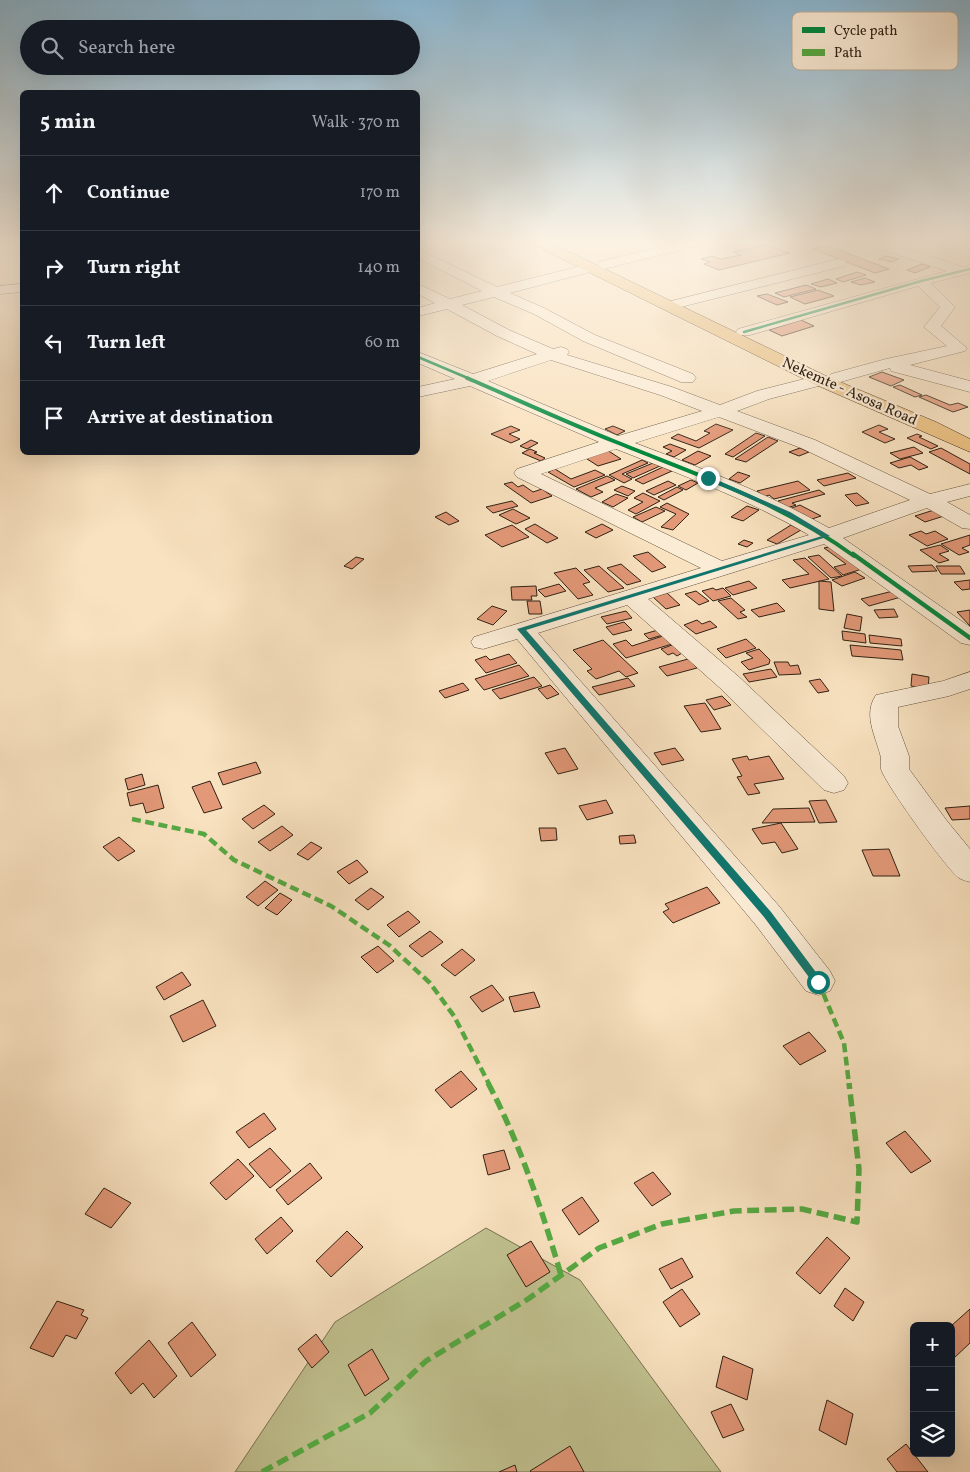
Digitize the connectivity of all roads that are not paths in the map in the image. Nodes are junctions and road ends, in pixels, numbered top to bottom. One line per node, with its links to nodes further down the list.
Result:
1 (463, 312): 9 (street)
2 (538, 312): 8 (street)
3 (689, 312): 13 (highway, Nekemte - Asosa Road)
4 (692, 312): 7 (highway)
5 (814, 312): 7 (street)
6 (944, 312): 11 (street)
7 (744, 332): 13 (highway)
8 (589, 338): 9 (street); 12 (street)
9 (554, 356): 14 (street); 17 (street)
10 (420, 358): 14 (street)
11 (886, 364): 13 (street); 15 (street)
12 (687, 378)
13 (829, 379): 17 (street); 19 (highway, Nekemte - Asosa Road)
14 (473, 380): 16 (street); 18 (street)
15 (970, 387)
16 (420, 392)
17 (721, 411): 18 (street); 21 (street)
18 (616, 442): 23 (street); 24 (street)
19 (970, 446)
20 (970, 490): 21 (street)
21 (928, 501): 22 (street); 23 (street)
22 (970, 523)
23 (827, 536): 24 (street); 27 (street)
24 (721, 569): 25 (street)
25 (631, 596): 26 (street); 30 (street)
26 (521, 629): 28 (street); 32 (street)
27 (970, 638)
28 (483, 642)
29 (970, 680): 31 (street)
30 (834, 783)
31 (970, 870)
32 (818, 982)

